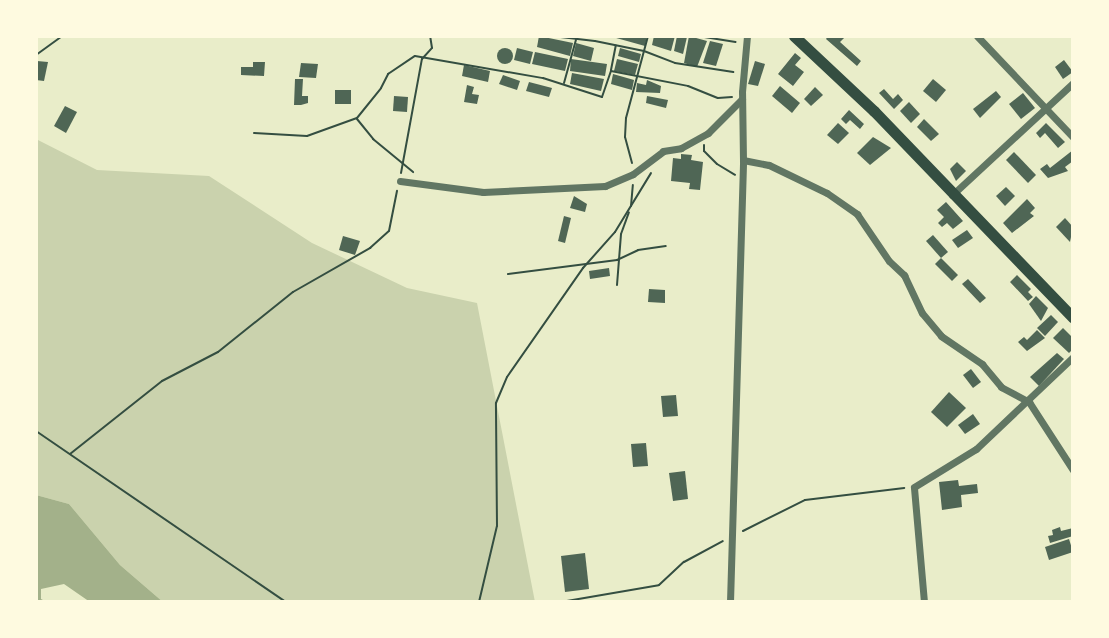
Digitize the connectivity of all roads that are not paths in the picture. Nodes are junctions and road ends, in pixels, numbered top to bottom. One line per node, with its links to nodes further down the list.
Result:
1 (794, 36): 10 (main road)
2 (977, 36): 6 (street)
3 (747, 38): 5 (street)
4 (1073, 83): 6 (street)
5 (742, 96): 8 (street); 9 (street)
6 (1046, 109): 7 (street); 10 (street)
7 (1073, 137)
8 (743, 160): 13 (street); 15 (street)
9 (400, 181)
10 (952, 195): 11 (main road)
11 (1073, 318)
12 (1073, 357): 13 (street)
13 (1029, 402): 14 (street); 16 (street)
14 (1073, 470)
15 (730, 602)
16 (924, 602)

